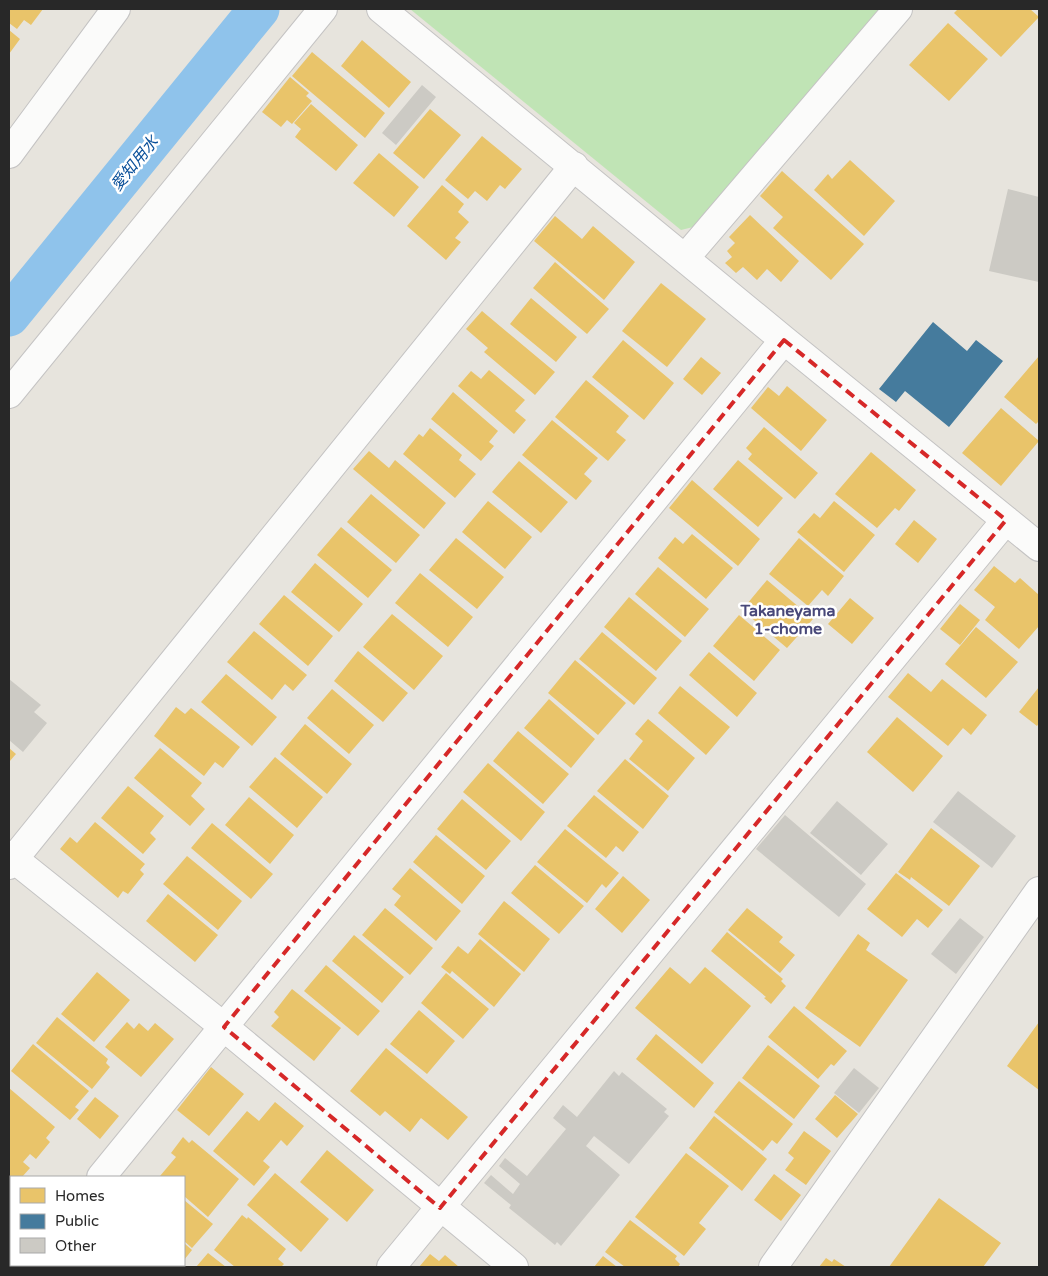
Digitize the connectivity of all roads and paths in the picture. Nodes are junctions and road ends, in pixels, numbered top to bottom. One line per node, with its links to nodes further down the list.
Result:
1 (116, 9): 5 (street)
2 (323, 9): 9 (street)
3 (381, 9): 6 (street)
4 (898, 9): 7 (street)
5 (9, 154)
6 (574, 166): 7 (street); 12 (street)
7 (685, 258): 8 (street)
8 (784, 340): 10 (street); 14 (street)
9 (9, 394)
10 (1006, 520): 11 (street); 16 (street)
11 (1039, 547)
12 (10, 860): 14 (street)
13 (1039, 891): 19 (street)
14 (224, 1027): 15 (street); 16 (street)
15 (102, 1176)
16 (440, 1208): 17 (street); 18 (street)
17 (391, 1267)
18 (514, 1267)
19 (773, 1267)

